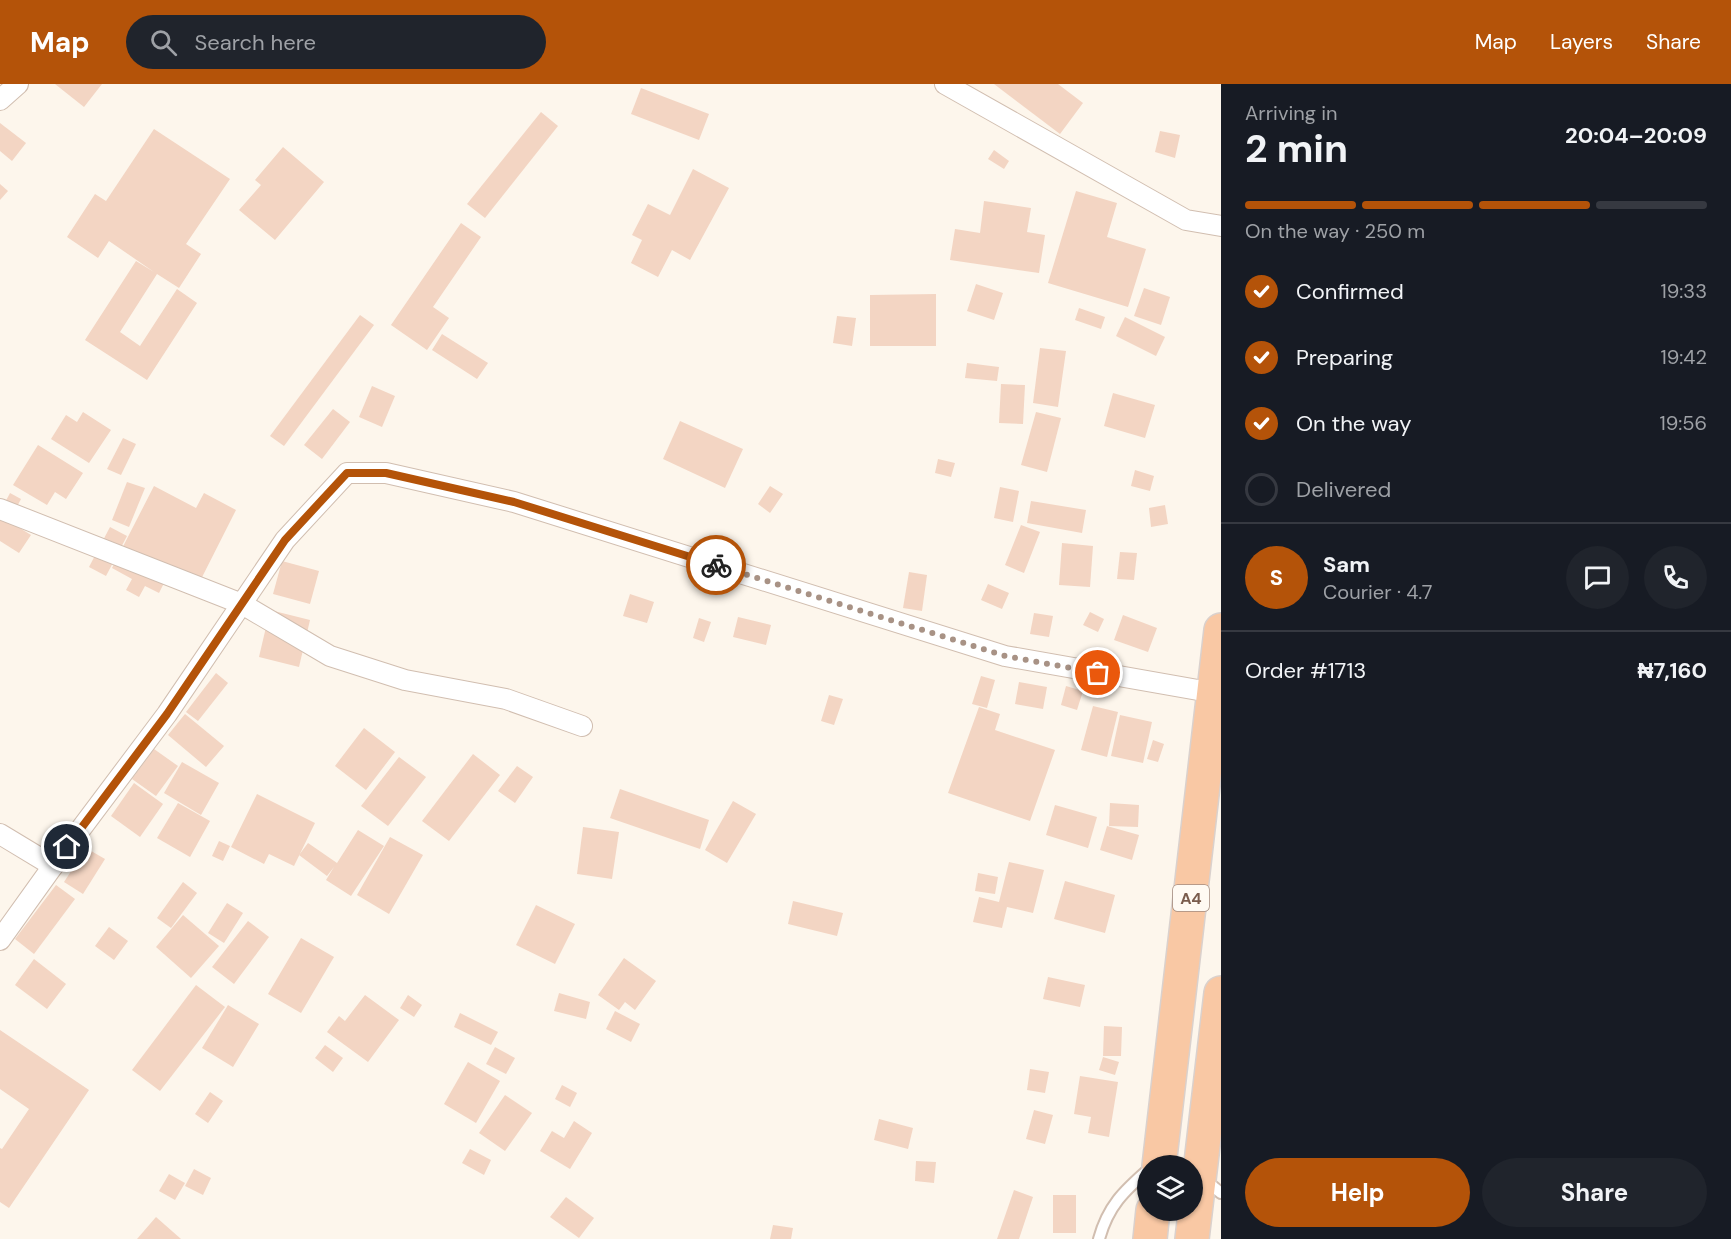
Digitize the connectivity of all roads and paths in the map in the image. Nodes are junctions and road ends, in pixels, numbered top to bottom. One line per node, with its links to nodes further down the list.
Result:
1 (18, 84): 3 (street)
2 (945, 84): 4 (street)
3 (0, 100)
4 (1221, 226)
5 (0, 509): 6 (street)
6 (242, 604): 8 (street); 9 (street); 11 (street)
7 (1221, 630): 8 (highway, A4)
8 (1218, 692): 14 (highway, A4)
9 (582, 726)
10 (0, 834): 11 (street)
11 (53, 866): 12 (street)
12 (0, 940)
13 (1221, 993): 16 (highway)
14 (1156, 1155)
15 (1137, 1180): 18 (lane)
16 (1210, 1184): 20 (highway)
17 (1152, 1221): 19 (highway)
18 (1099, 1239)
19 (1150, 1239)
20 (1192, 1239)

